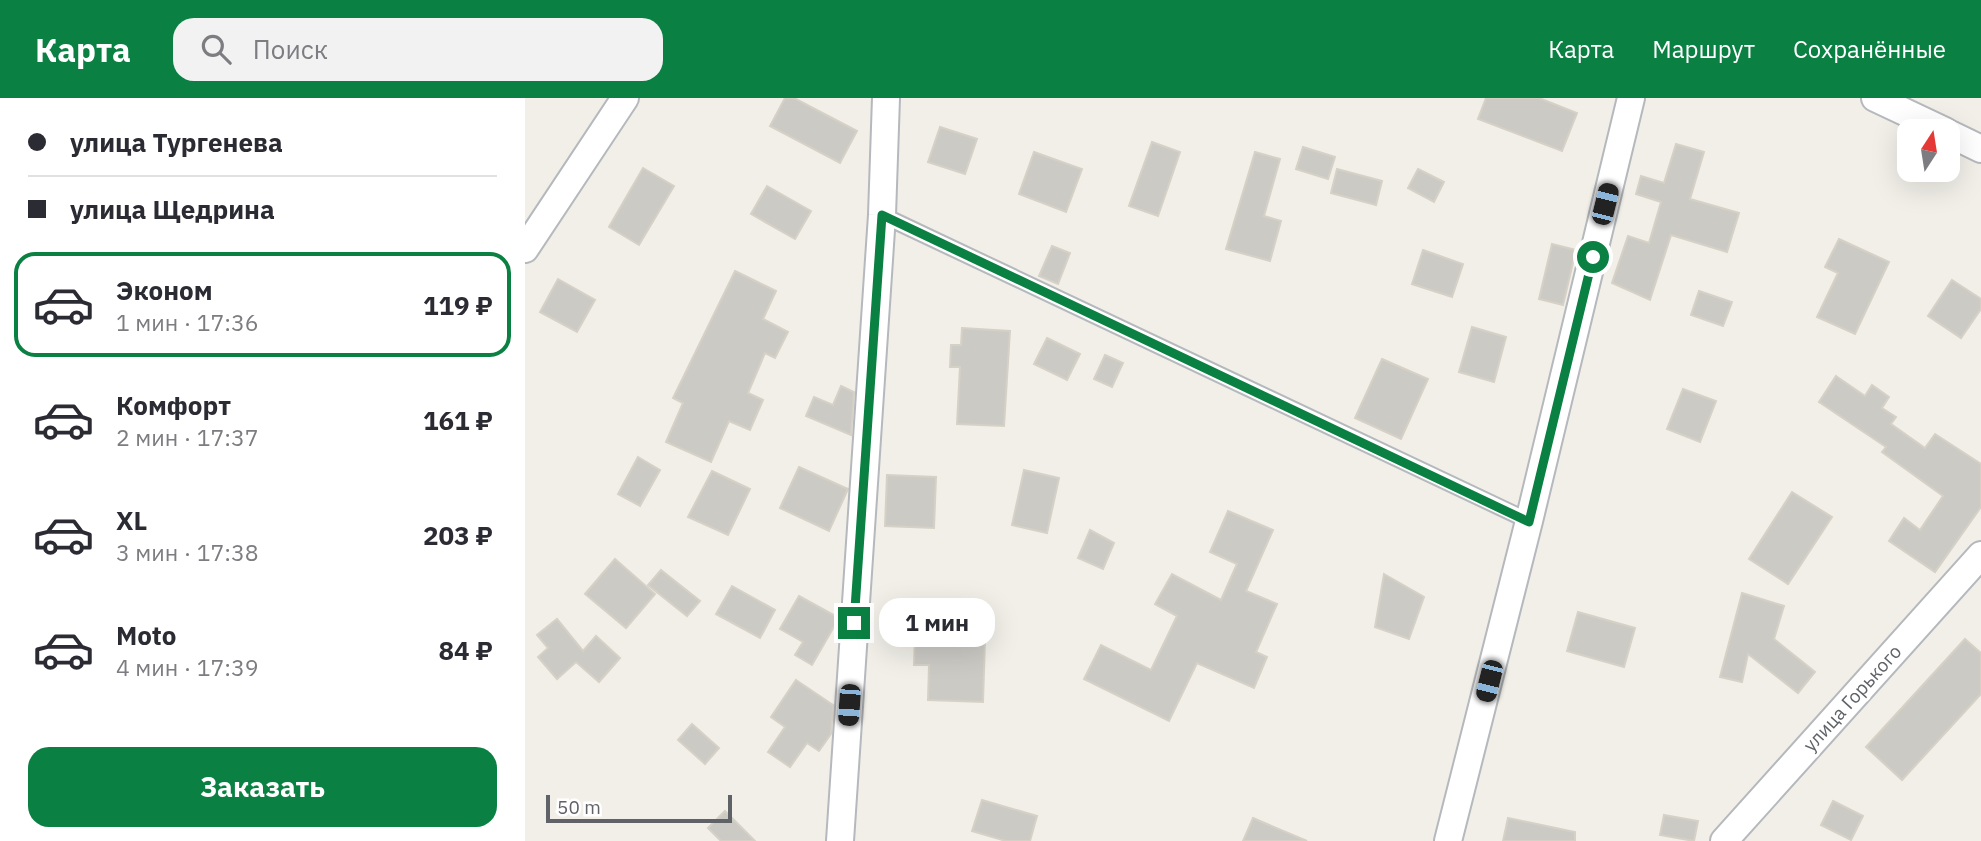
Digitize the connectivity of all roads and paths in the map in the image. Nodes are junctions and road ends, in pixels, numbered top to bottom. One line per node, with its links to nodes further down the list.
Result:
1 (625, 98): 9 (street)
2 (886, 98): 8 (street)
3 (1631, 98): 10 (street)
4 (1875, 98): 5 (street)
5 (1919, 119)
6 (1960, 139): 7 (street)
7 (1981, 149)
8 (882, 215): 10 (lane); 12 (street)
9 (525, 249)
10 (1529, 522): 13 (street)
11 (1981, 555): 14 (street, улица Горького)
12 (840, 841)
13 (1448, 841)
14 (1724, 841)

